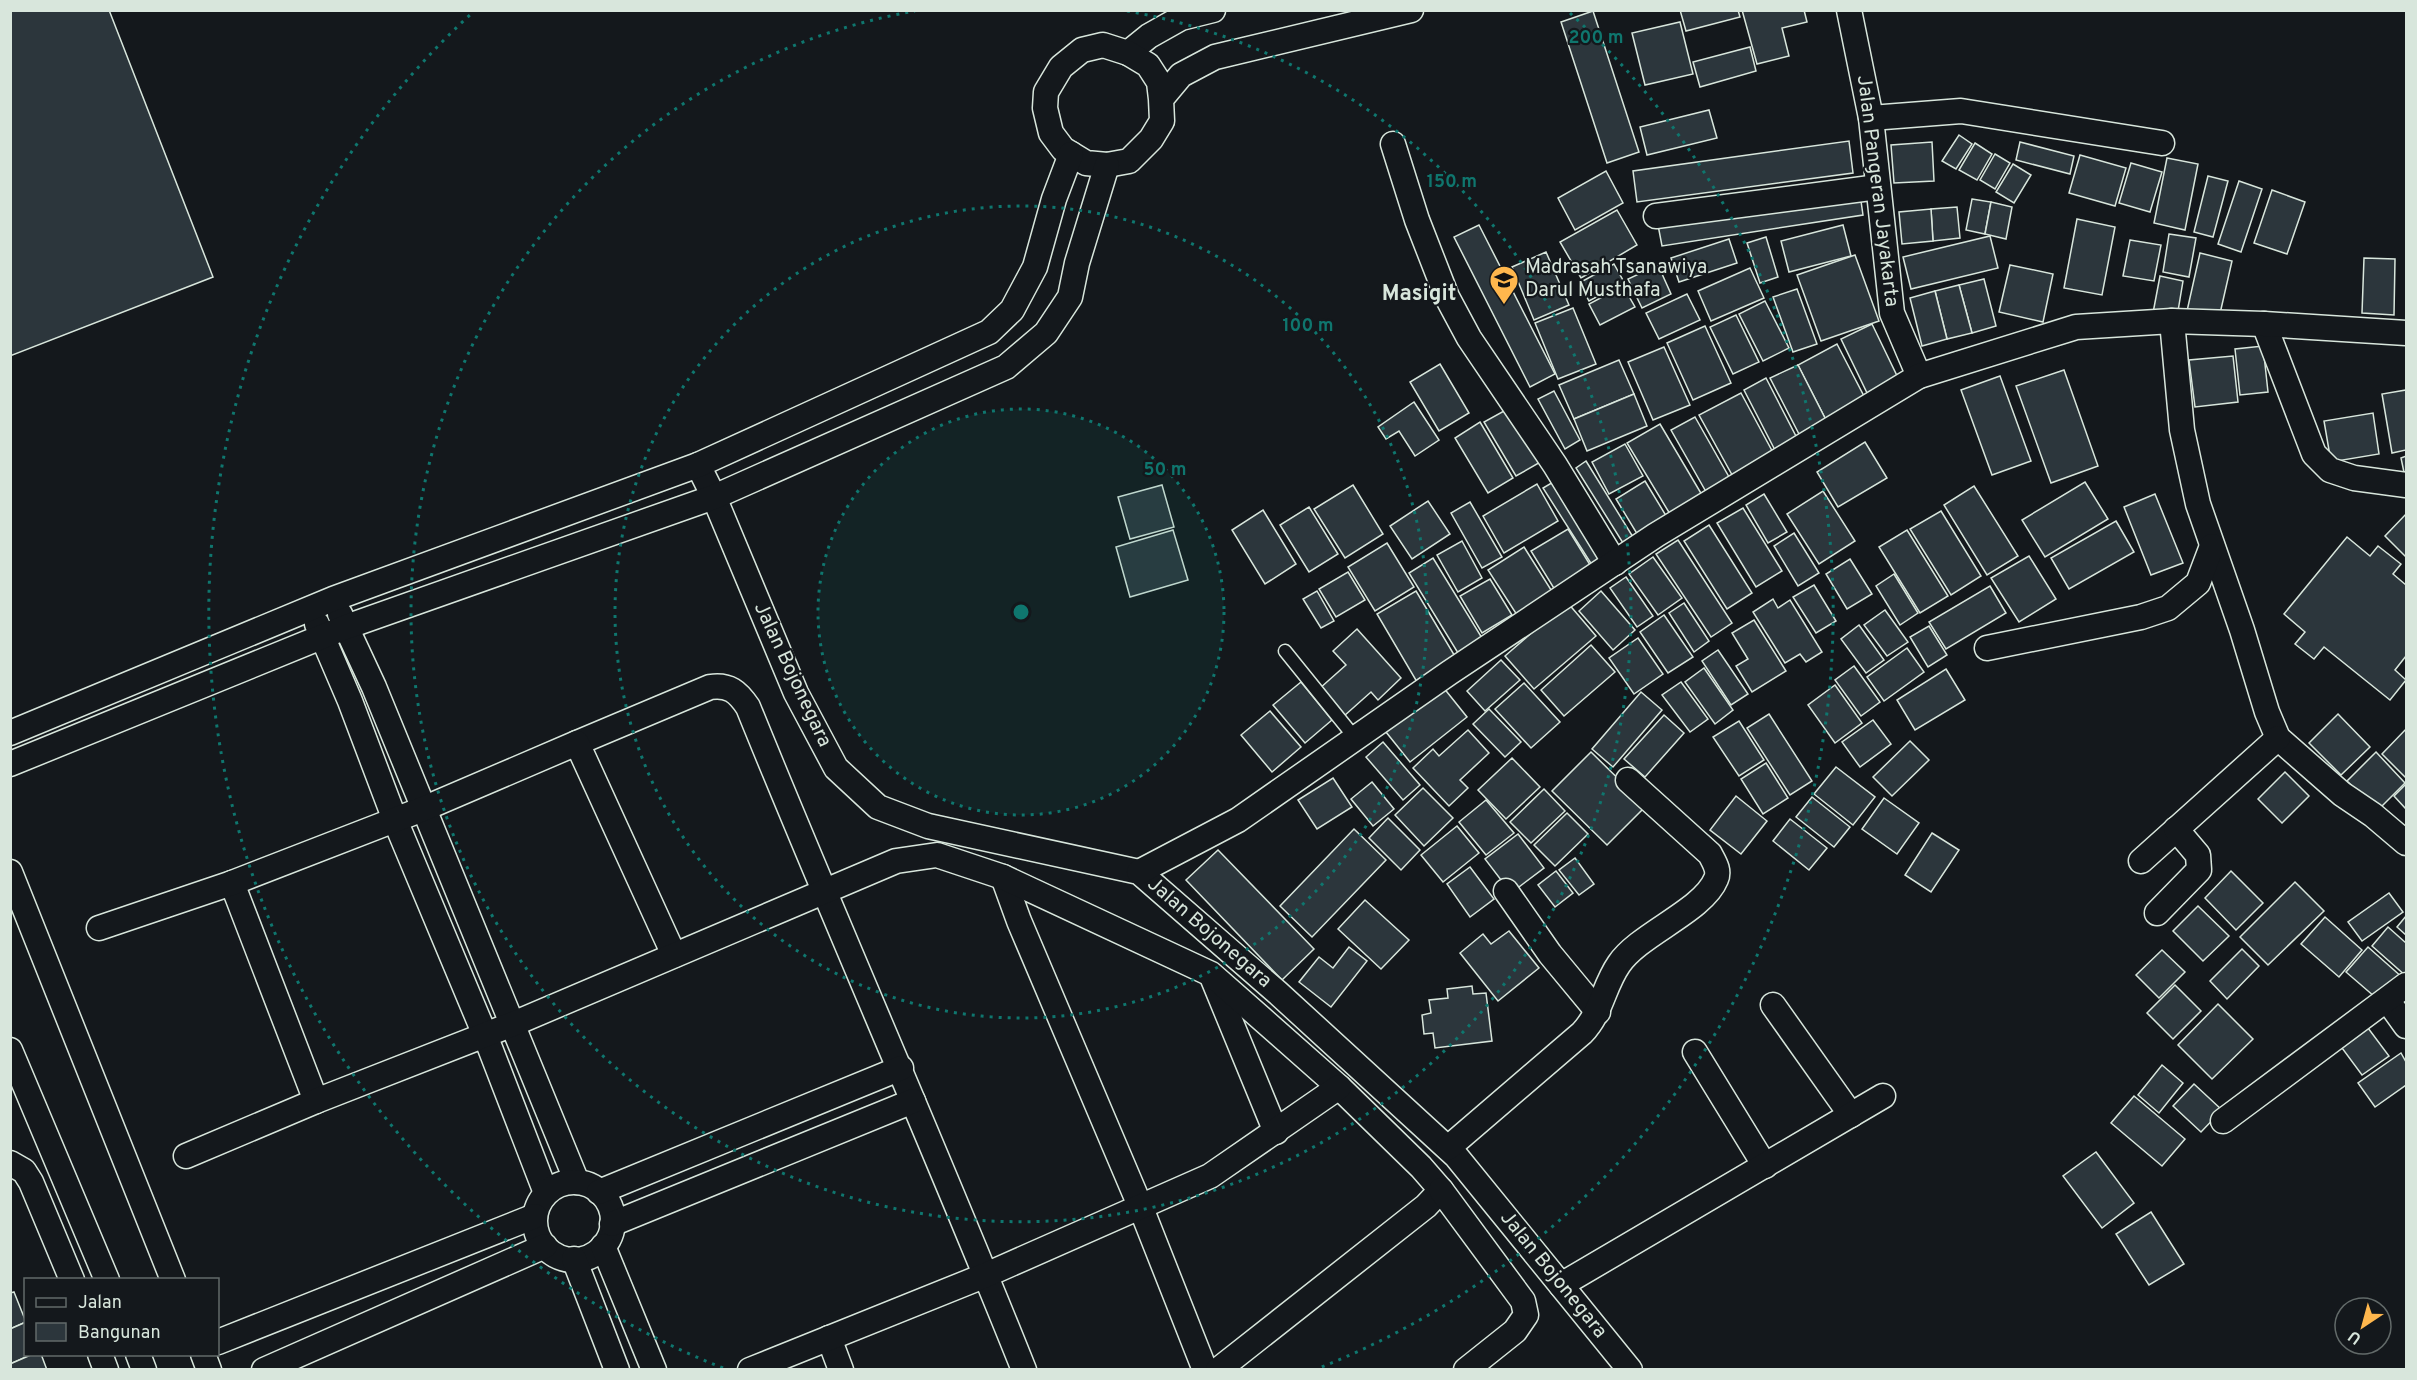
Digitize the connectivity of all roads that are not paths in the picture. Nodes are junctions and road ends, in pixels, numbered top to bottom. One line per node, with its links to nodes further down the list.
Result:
1 (1213, 10): 4 (street)
2 (1411, 10): 5 (street)
3 (1849, 10): 6 (street, Jalan Pangeran Jayakarta)
4 (1128, 53): 5 (street); 9 (street)
5 (1161, 99): 10 (street)
6 (1871, 118): 7 (street); 11 (street, Jalan Pangeran Jayakarta)
7 (2162, 143)
8 (1393, 144): 21 (street)
9 (1071, 154): 10 (street); 17 (street)
10 (1107, 165): 19 (street)
11 (1878, 187): 12 (street); 16 (street, Jalan Pangeran Jayakarta)
12 (1656, 216)
13 (2172, 321): 14 (street); 16 (street); 20 (street)
14 (2264, 324): 15 (street); 18 (street)
15 (2406, 333)
16 (1919, 376): 21 (street)
17 (698, 465): 19 (street, Jalan Bojonegara); 22 (street)
18 (2406, 485)
19 (714, 497): 23 (street); 39 (street, Jalan Bojonegara)
20 (2212, 546): 25 (street); 28 (street)
21 (1615, 563): 29 (street)
22 (322, 604): 23 (street); 24 (street); 27 (street)
23 (346, 627): 24 (street); 33 (street)
24 (322, 637): 31 (street); 34 (street)
25 (1987, 648)
26 (1285, 651): 29 (lane)
27 (10, 733)
28 (2278, 738): 35 (street); 36 (street)
29 (1356, 739): 39 (street)
30 (577, 743): 33 (street); 43 (street); 46 (street)
31 (10, 765)
32 (1628, 780): 51 (street)
33 (423, 809): 34 (street); 52 (street)
34 (395, 820): 41 (street); 54 (street)
35 (2176, 829): 37 (street); 44 (street)
36 (2406, 843)
37 (2141, 861)
38 (10, 872): 83 (street)
39 (1139, 873): 66 (street, Jalan Bojonegara)
40 (1003, 877): 43 (street); 47 (street); 74 (street)
41 (232, 883): 45 (street); 61 (street)
42 (1506, 891): 51 (street)
43 (823, 892): 46 (street); 57 (street)
44 (2157, 913)
45 (99, 928)
46 (674, 956): 52 (street)
47 (1211, 974): 58 (street); 65 (street)
48 (2406, 986): 49 (street)
49 (2388, 1001): 53 (street); 64 (street)
50 (1773, 1005): 63 (street)
51 (1598, 1012): 66 (street)
52 (513, 1024): 54 (street); 70 (street)
53 (2406, 1026)
54 (484, 1035): 61 (street); 73 (street)
55 (1695, 1053): 69 (street)
56 (12, 1056): 59 (street)
57 (901, 1068): 62 (street); 72 (street)
58 (1339, 1087): 65 (street); 71 (street)
59 (19, 1094): 82 (street)
60 (1883, 1096): 63 (street)
61 (316, 1101): 67 (street)
62 (913, 1101): 76 (street); 80 (street)
63 (1851, 1115): 69 (street)
64 (2223, 1121)
65 (1276, 1132): 74 (street)
66 (1448, 1148): 84 (street, Jalan Bojonegara)
67 (186, 1156)
68 (10, 1163): 81 (street)
69 (1765, 1166): 84 (street)
70 (577, 1182): 72 (street); 73 (street)
71 (1441, 1190): 94 (street); 95 (street)
72 (599, 1192): 76 (street)
73 (546, 1193): 75 (street)
74 (1141, 1208): 80 (street); 93 (street)
75 (535, 1216): 77 (street); 86 (street)
76 (612, 1224): 78 (street)
77 (545, 1246): 79 (street); 87 (street)
78 (603, 1246): 79 (street); 89 (street)
79 (574, 1259): 88 (street)
80 (986, 1275): 85 (street); 92 (street)
81 (71, 1278)
82 (106, 1278)
83 (172, 1278)
84 (1562, 1285): 96 (street, Jalan Bojonegara)
85 (829, 1338): 90 (street); 91 (street)
86 (219, 1342)
87 (264, 1370)
88 (617, 1370)
89 (654, 1370)
90 (750, 1370)
91 (841, 1370)
92 (1024, 1370)
93 (1205, 1370)
94 (1218, 1370)
95 (1466, 1370)
96 (1629, 1370)

